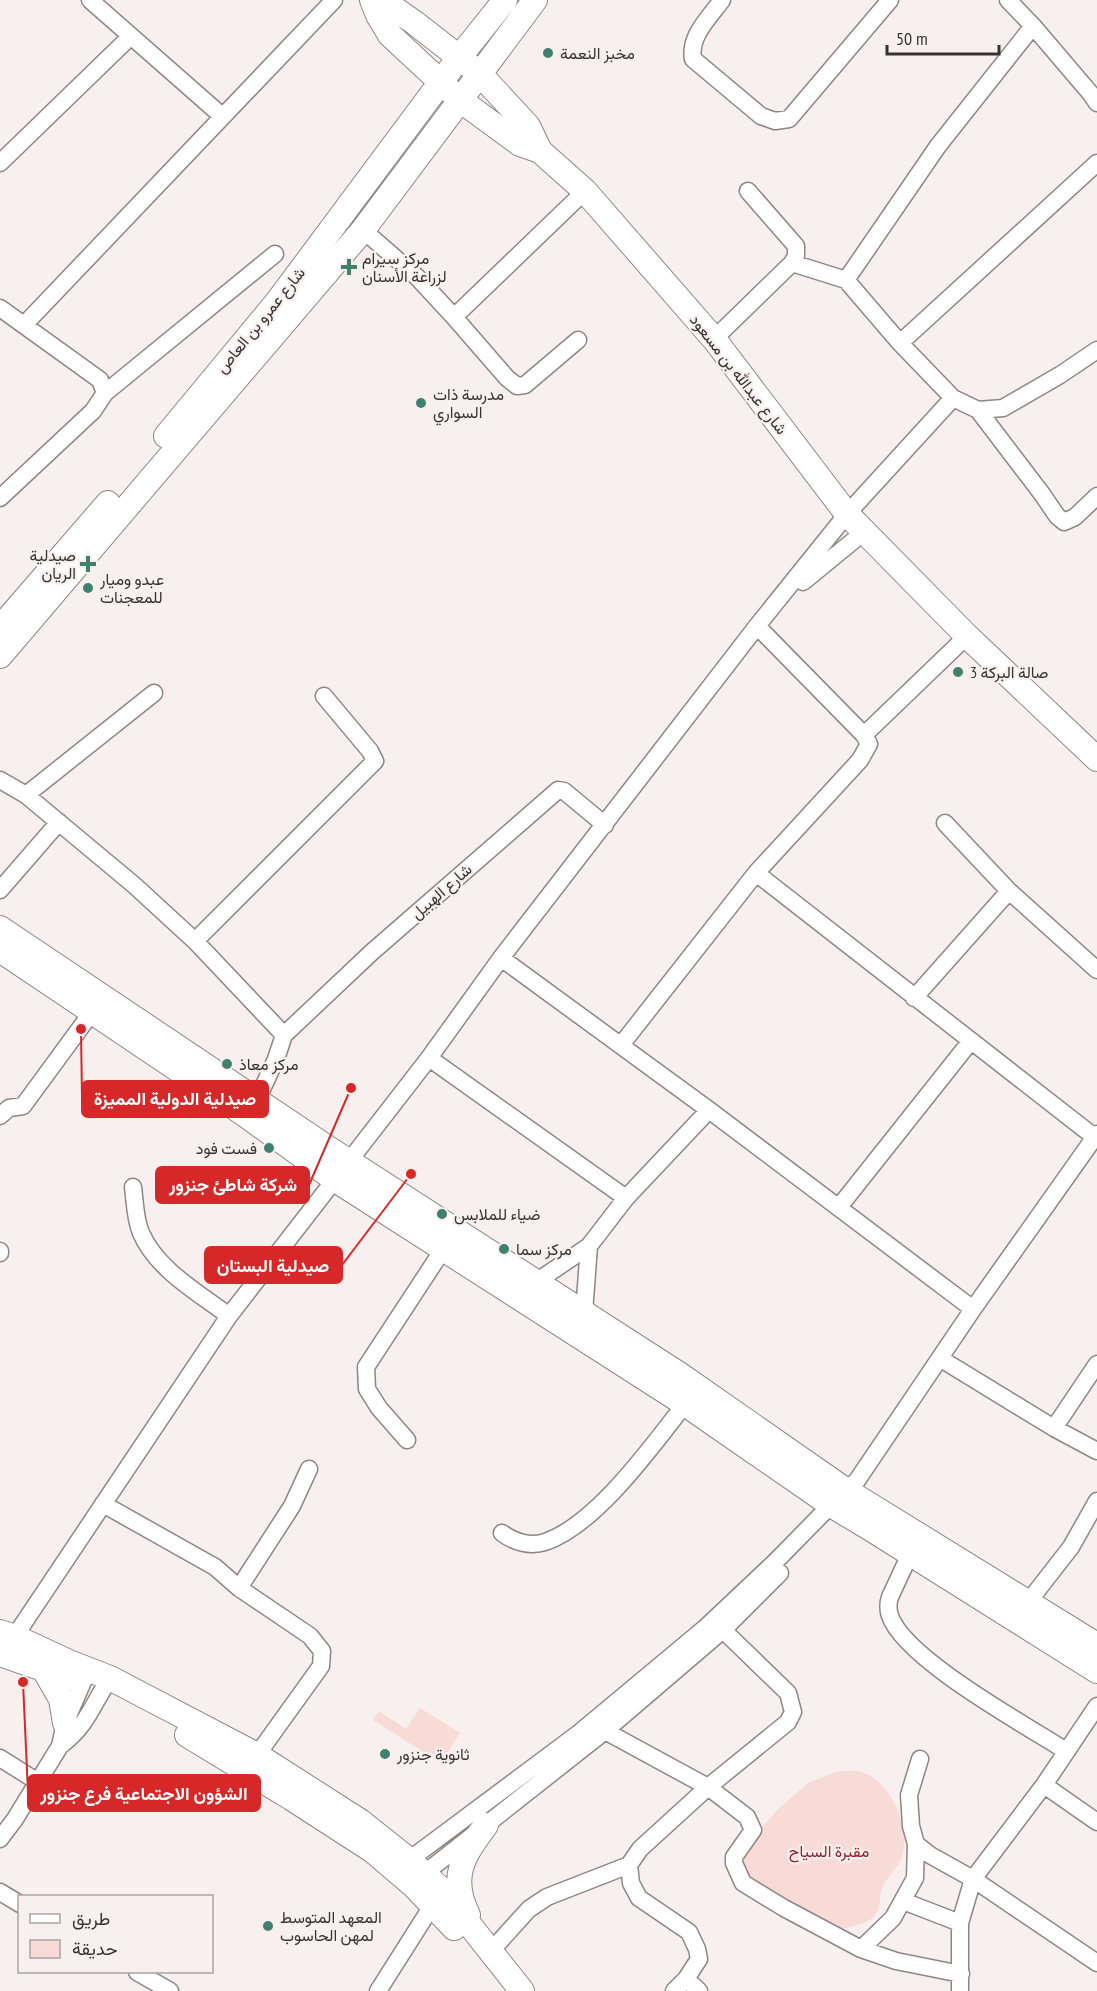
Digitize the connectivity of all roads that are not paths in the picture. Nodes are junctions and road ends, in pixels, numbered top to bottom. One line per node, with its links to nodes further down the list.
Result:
1 (90, 0): 10 (street)
2 (334, 0): 16 (street)
3 (374, 0): 11 (street, شارع عبدالله بن مسعود); 13 (street)
4 (505, 0): 11 (street, شارع عمرو بن العاص)
5 (535, 0): 12 (street)
6 (722, 0): 7 (street)
7 (890, 0)
8 (1008, 0): 9 (street)
9 (1033, 26): 14 (street); 25 (street)
10 (131, 36): 16 (street); 18 (street)
11 (458, 58): 12 (street, شارع عبدالله بن مسعود); 13 (street, شارع عمرو بن العاص)
12 (479, 74): 15 (street); 17 (street, شارع عبدالله بن مسعود)
13 (441, 82): 15 (street); 42 (street, شارع عمرو بن العاص)
14 (1095, 95)
15 (460, 100): 17 (street); 22 (street)
16 (222, 116): 28 (street)
17 (540, 151): 20 (street, شارع عبدالله بن مسعود)
18 (0, 163)
19 (1097, 163): 31 (street)
20 (585, 191): 27 (street); 29 (street, شارع عبدالله بن مسعود)
21 (748, 191): 24 (street)
22 (363, 230): 27 (street); 44 (street)
23 (275, 254): 33 (street)
24 (792, 263): 25 (street); 29 (street)
25 (846, 280): 31 (street)
26 (0, 308): 28 (street)
27 (454, 317): 30 (street)
28 (24, 325): 33 (street)
29 (714, 339): 38 (street, شارع عبدالله بن مسعود)
30 (578, 340)
31 (900, 343): 34 (street)
32 (1097, 350): 35 (street)
33 (105, 393): 37 (street)
34 (953, 398): 35 (street); 38 (street)
35 (978, 410): 36 (street)
36 (1097, 496)
37 (0, 498)
38 (848, 514): 39 (street, شارع عبدالله بن مسعود); 40 (street)
39 (864, 532): 40 (street); 43 (street, شارع عبدالله بن مسعود)
40 (777, 604): 41 (street)
41 (757, 626): 47 (street); 53 (street)
42 (0, 628)
43 (967, 636): 47 (street); 48 (street, شارع عبدالله بن مسعود)
44 (0, 656)
45 (154, 693): 50 (street)
46 (324, 696): 58 (street)
47 (864, 735): 54 (street)
48 (1097, 759)
49 (0, 780): 50 (street)
50 (26, 795): 51 (street)
51 (59, 822): 55 (street); 58 (street)
52 (945, 823): 56 (street)
53 (605, 825): 60 (street); 64 (street, شارع الهبيل)
54 (756, 873): 62 (street); 66 (street)
55 (0, 890)
56 (1009, 891): 61 (street); 62 (street)
57 (0, 928): 68 (street)
58 (195, 941): 64 (street)
59 (0, 950): 63 (street)
60 (501, 958): 66 (street); 67 (street)
61 (1097, 970)
62 (914, 998): 65 (street)
63 (92, 1012): 70 (street); 73 (street)
64 (284, 1035): 68 (street)
65 (970, 1042): 71 (street); 76 (street)
66 (621, 1045): 69 (street)
67 (429, 1058): 72 (street); 75 (street)
68 (256, 1100): 72 (street)
69 (709, 1110): 75 (street); 76 (street)
70 (0, 1116)
71 (1096, 1137): 80 (street)
72 (350, 1160): 73 (street); 79 (street)
73 (334, 1179): 78 (street); 82 (street)
74 (133, 1187): 82 (street)
75 (626, 1198): 77 (street)
76 (839, 1207): 80 (street)
77 (589, 1246): 79 (street); 81 (street)
78 (444, 1248): 85 (street); 87 (street)
79 (536, 1282): 81 (street)
80 (973, 1309): 83 (street)
81 (584, 1313): 90 (street)
82 (230, 1316): 92 (street)
83 (941, 1359): 86 (street); 90 (street)
84 (1097, 1364): 86 (street)
85 (685, 1404): 90 (street); 93 (street)
86 (1054, 1428): 88 (street)
87 (407, 1440)
88 (1097, 1451)
89 (309, 1469): 95 (street)
90 (845, 1497): 94 (street); 96 (street); 97 (street); 118 (street)
91 (1097, 1501): 96 (street)
92 (103, 1504): 95 (street); 98 (street)
93 (502, 1533)
94 (910, 1554): 101 (street); 106 (street)
95 (239, 1588): 107 (street)
96 (1029, 1601): 99 (street)
97 (723, 1630): 104 (street); 112 (street)
98 (4, 1644): 100 (street); 102 (street)
99 (1097, 1645)
100 (43, 1668): 102 (street); 105 (street)
101 (1097, 1671)
102 (95, 1681): 105 (street); 107 (street); 118 (street)
103 (1097, 1706): 106 (street)
104 (605, 1731): 112 (street); 114 (street)
105 (63, 1734): 110 (street)
106 (1065, 1751): 111 (street)
107 (257, 1755): 118 (street)
108 (0, 1758): 110 (street)
109 (920, 1759): 116 (street)
110 (38, 1782): 115 (street)
111 (1044, 1785): 113 (street); 119 (street)
112 (708, 1787): 117 (street); 126 (street)
113 (1097, 1822)
114 (486, 1825): 118 (street); 125 (street)
115 (0, 1839)
116 (916, 1844): 119 (street); 122 (street)
117 (629, 1865): 127 (street); 131 (street)
118 (411, 1873): 121 (street)
119 (973, 1878): 124 (street); 128 (street)
120 (0, 1892): 123 (street)
121 (437, 1897): 125 (street); 133 (street); 134 (street)
122 (903, 1901): 124 (street); 126 (street)
123 (18, 1903)
124 (960, 1923): 130 (street)
125 (475, 1931): 127 (street)
126 (861, 1949): 130 (street)
127 (491, 1950): 135 (street)
128 (1097, 1963)
129 (140, 1973): 132 (street)
130 (961, 1982)
131 (680, 1985): 136 (street)
132 (170, 1991)
133 (378, 1991)
134 (503, 1991)
135 (522, 1991)
136 (699, 1991)

